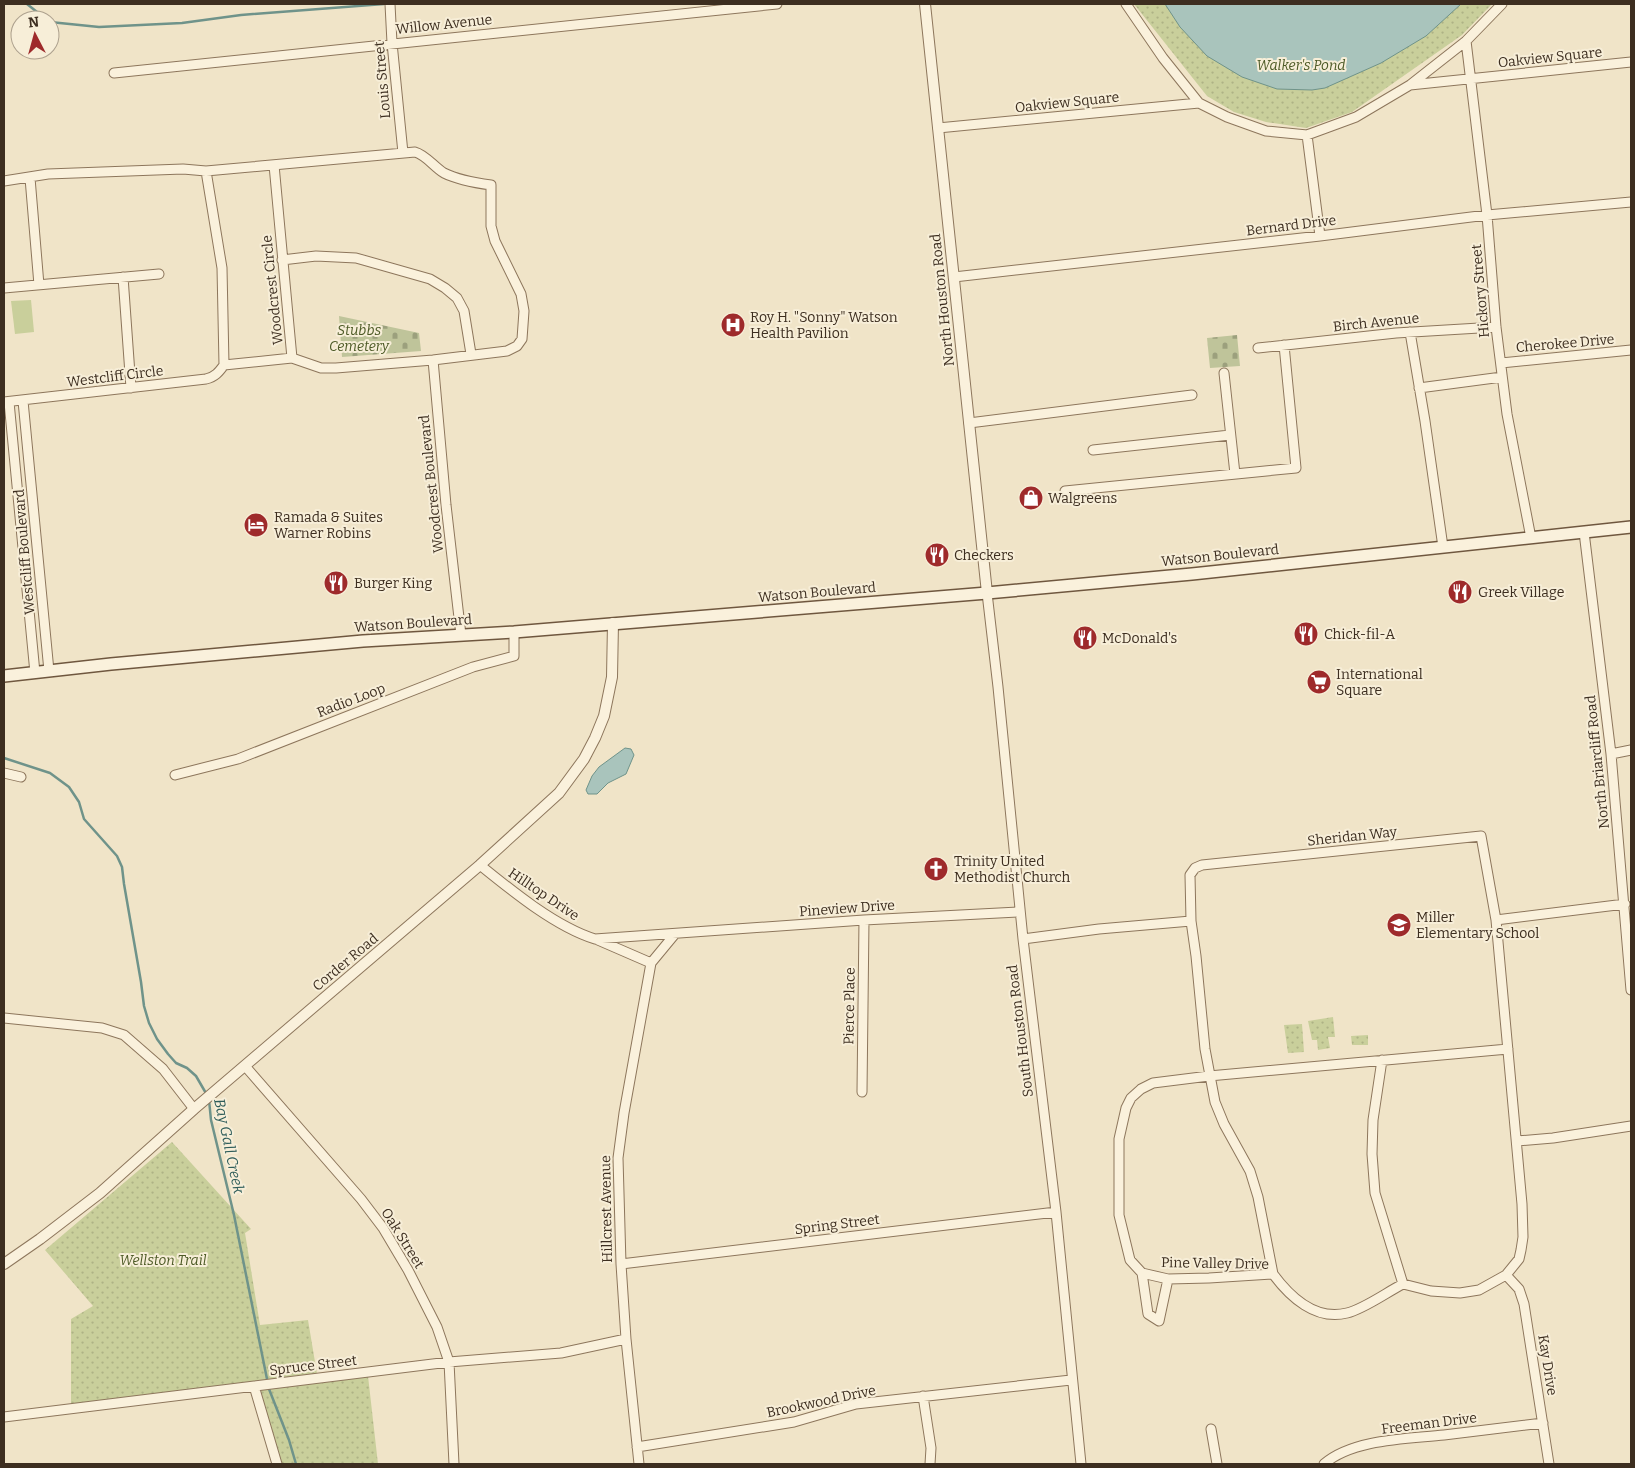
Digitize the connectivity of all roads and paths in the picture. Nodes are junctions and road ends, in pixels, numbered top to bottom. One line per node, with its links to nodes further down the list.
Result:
1 (390, 4): 8 (street, Louis Street)
2 (777, 4): 6 (street, Willow Avenue)
3 (925, 4): 14 (street, North Houston Road)
4 (1126, 4): 13 (street)
5 (1502, 4): 7 (street)
6 (708, 7): 8 (street, Willow Avenue)
7 (1466, 41): 11 (street, Hickory Street); 12 (street)
8 (392, 43): 10 (street, Willow Avenue); 16 (street, Louis Street)
9 (1631, 62): 11 (street, Oakview Square)
10 (114, 73)
11 (1471, 79): 12 (street, Oakview Square); 22 (street, Hickory Street)
12 (1410, 84): 15 (street)
13 (1199, 103): 14 (street, Oakview Square); 15 (street)
14 (938, 128): 27 (street, North Houston Road)
15 (1307, 135): 23 (street)
16 (403, 153): 17 (street, Woodcrest Circle); 35 (street, Woodcrest Circle)
17 (274, 165): 18 (street); 24 (street, Woodcrest Circle)
18 (206, 171): 19 (street); 39 (street)
19 (30, 178): 20 (street); 28 (street)
20 (4, 181)
21 (1631, 202): 22 (street, Bernard Drive)
22 (1487, 215): 23 (street, Bernard Drive); 30 (street, Hickory Street)
23 (1320, 236): 27 (street, Bernard Drive)
24 (282, 260): 35 (street); 36 (street, Woodcrest Circle)
25 (159, 274): 26 (street)
26 (122, 277): 28 (street); 42 (street)
27 (954, 277): 47 (street, North Houston Road)
28 (39, 284): 29 (street)
29 (4, 288)
30 (1496, 327): 31 (street, Birch Avenue); 38 (street, Hickory Street)
31 (1410, 332): 32 (street, Birch Avenue); 43 (street)
32 (1284, 346): 33 (street, Birch Avenue); 50 (street)
33 (1258, 348)
34 (1631, 350): 38 (street, Cherokee Drive)
35 (471, 354): 37 (street, Woodcrest Circle)
36 (292, 358): 37 (street, Woodcrest Circle); 39 (street, Westcliff Circle)
37 (433, 360): 59 (street, Woodcrest Boulevard)
38 (1501, 363): 41 (street, Hickory Street)
39 (224, 366): 42 (street, Westcliff Circle)
40 (1224, 373): 48 (street)
41 (1502, 377): 43 (street); 54 (street, Hickory Street)
42 (131, 388): 45 (street, Westcliff Circle)
43 (1419, 388): 55 (street)
44 (1192, 395): 47 (street)
45 (23, 401): 46 (street, Westcliff Circle); 60 (street, Westcliff Boulevard)
46 (6, 402): 61 (street, Westcliff Boulevard)
47 (969, 423): 56 (street, North Houston Road)
48 (1230, 434): 49 (street); 50 (street)
49 (1093, 450)
50 (1235, 474): 51 (street)
51 (1065, 491)
52 (1631, 527): 53 (main road, Watson Boulevard)
53 (1584, 532): 54 (main road, Watson Boulevard); 64 (street, North Briarcliff Road)
54 (1531, 538): 55 (main road, Watson Boulevard)
55 (1443, 547): 56 (main road, Watson Boulevard)
56 (987, 594): 57 (main road, Watson Boulevard); 70 (street, South Houston Road)
57 (613, 623): 58 (main road, Watson Boulevard); 68 (street, Corder Road)
58 (514, 632): 59 (main road, Watson Boulevard); 66 (street, Radio Loop)
59 (461, 635): 60 (main road, Watson Boulevard)
60 (49, 671): 61 (main road, Watson Boulevard)
61 (35, 673): 62 (main road, Watson Boulevard)
62 (4, 676)
63 (1631, 750): 64 (street)
64 (1611, 754): 69 (street, North Briarcliff Road)
65 (4, 773): 67 (street)
66 (175, 775)
67 (21, 777)
68 (480, 865): 75 (street, Hilltop Drive); 82 (street, Corder Road)
69 (1625, 904): 72 (street); 78 (street, North Briarcliff Road)
70 (1020, 912): 71 (street, Pineview Drive); 76 (street, South Houston Road)
71 (864, 920): 74 (street, Pineview Drive); 84 (street, Pierce Place)
72 (1496, 920): 73 (street, Sheridan Way); 80 (street)
73 (1191, 921): 76 (street); 83 (street, Sheridan Way)
74 (675, 934): 75 (street, Hilltop Drive); 77 (street, Hillcrest Avenue)
75 (596, 939): 77 (street, Hilltop Drive)
76 (1023, 939): 88 (street, South Houston Road)
77 (651, 963): 90 (street, Hillcrest Avenue)
78 (1631, 990)
79 (4, 1018): 85 (street)
80 (1508, 1049): 81 (street, Pine Valley Drive); 87 (street)
81 (1382, 1060): 83 (street, Pine Valley Drive); 95 (street)
82 (245, 1066): 85 (street, Corder Road); 97 (street, Oak Street)
83 (1209, 1076): 91 (street, Pine Valley Drive); 92 (street, Sheridan Way)
84 (862, 1092)
85 (194, 1109): 89 (street, Corder Road)
86 (1631, 1126): 87 (street)
87 (1517, 1141): 93 (street)
88 (1056, 1212): 90 (street, Spring Street); 98 (street, South Houston Road)
89 (4, 1264)
90 (621, 1264): 96 (street, Hillcrest Avenue)
91 (1142, 1273): 94 (street, Pine Valley Drive); 94 (street)
92 (1273, 1274): 94 (street, Pine Valley Drive); 95 (street, Pine Valley Drive)
93 (1506, 1275): 95 (street); 102 (street, Kay Drive)
94 (1168, 1279)
95 (1402, 1284)
96 (626, 1339): 97 (street, Spruce Street); 104 (street, Hillcrest Avenue)
97 (449, 1362): 99 (street, Spruce Street); 106 (street, Oak Street)
98 (1071, 1380): 100 (street, Brookwood Drive); 109 (street, South Houston Road)
99 (256, 1386): 101 (street, Spruce Street); 105 (street)
100 (924, 1396): 104 (street, Brookwood Drive); 108 (street)
101 (4, 1417)
102 (1543, 1423): 111 (street, Freeman Drive); 112 (street, Kay Drive)
103 (1211, 1429): 110 (street)
104 (637, 1447): 107 (street, Hillcrest Avenue)
105 (278, 1464)
106 (454, 1464)
107 (639, 1464)
108 (930, 1464)
109 (1080, 1464)
110 (1217, 1464)
111 (1324, 1464)
112 (1549, 1464)

